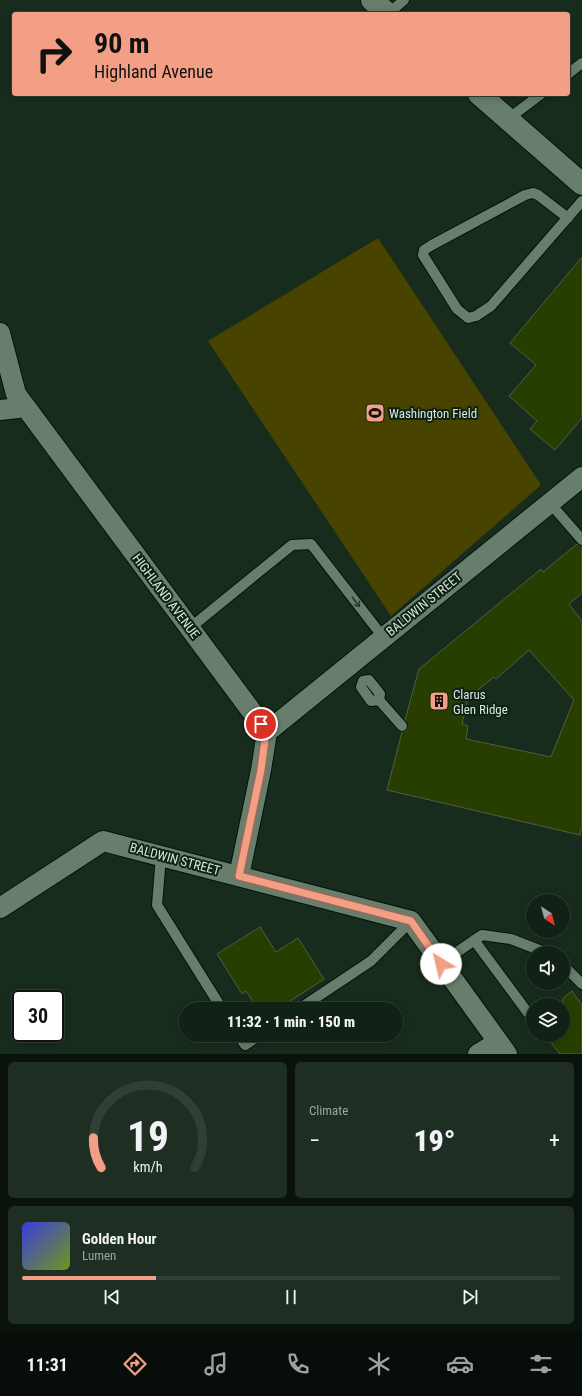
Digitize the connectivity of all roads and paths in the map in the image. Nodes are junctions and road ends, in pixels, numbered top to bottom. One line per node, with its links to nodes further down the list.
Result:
1 (372, 0): 3 (street)
2 (404, 0): 4 (lane)
3 (386, 12)
4 (390, 12)
5 (582, 63): 6 (lane)
6 (570, 72)
7 (481, 96): 9 (street)
8 (538, 96): 9 (lane)
9 (508, 119): 10 (street)
10 (582, 184)
11 (582, 201): 12 (lane)
12 (568, 218): 12 (lane)
13 (0, 332): 14 (street, HIGHLAND AVENUE)
14 (26, 407): 15 (street); 19 (street, HIGHLAND AVENUE)
15 (0, 410)
16 (582, 477): 17 (street, BALDWIN STREET)
17 (550, 502): 18 (lane); 20 (street, BALDWIN STREET)
18 (582, 540)
19 (190, 628): 20 (lane, one-way to 20); 23 (street, HIGHLAND AVENUE)
20 (383, 637): 21 (street, BALDWIN STREET)
21 (349, 665): 22 (lane); 23 (street, BALDWIN STREET)
22 (402, 726)
23 (266, 732): 25 (street)
24 (161, 856): 25 (street, BALDWIN STREET); 26 (street, BALDWIN STREET); 33 (lane)
25 (239, 876): 27 (street, BALDWIN STREET)
26 (0, 908)
27 (411, 921): 30 (street); 34 (lane)
28 (474, 940): 29 (lane); 30 (lane); 35 (lane)
29 (529, 946)
30 (440, 963): 36 (street)
31 (570, 972): 32 (lane)
32 (582, 984)
33 (218, 1002)
34 (309, 1002)
35 (526, 1010)
36 (502, 1048): 37 (street)
37 (478, 1054)

